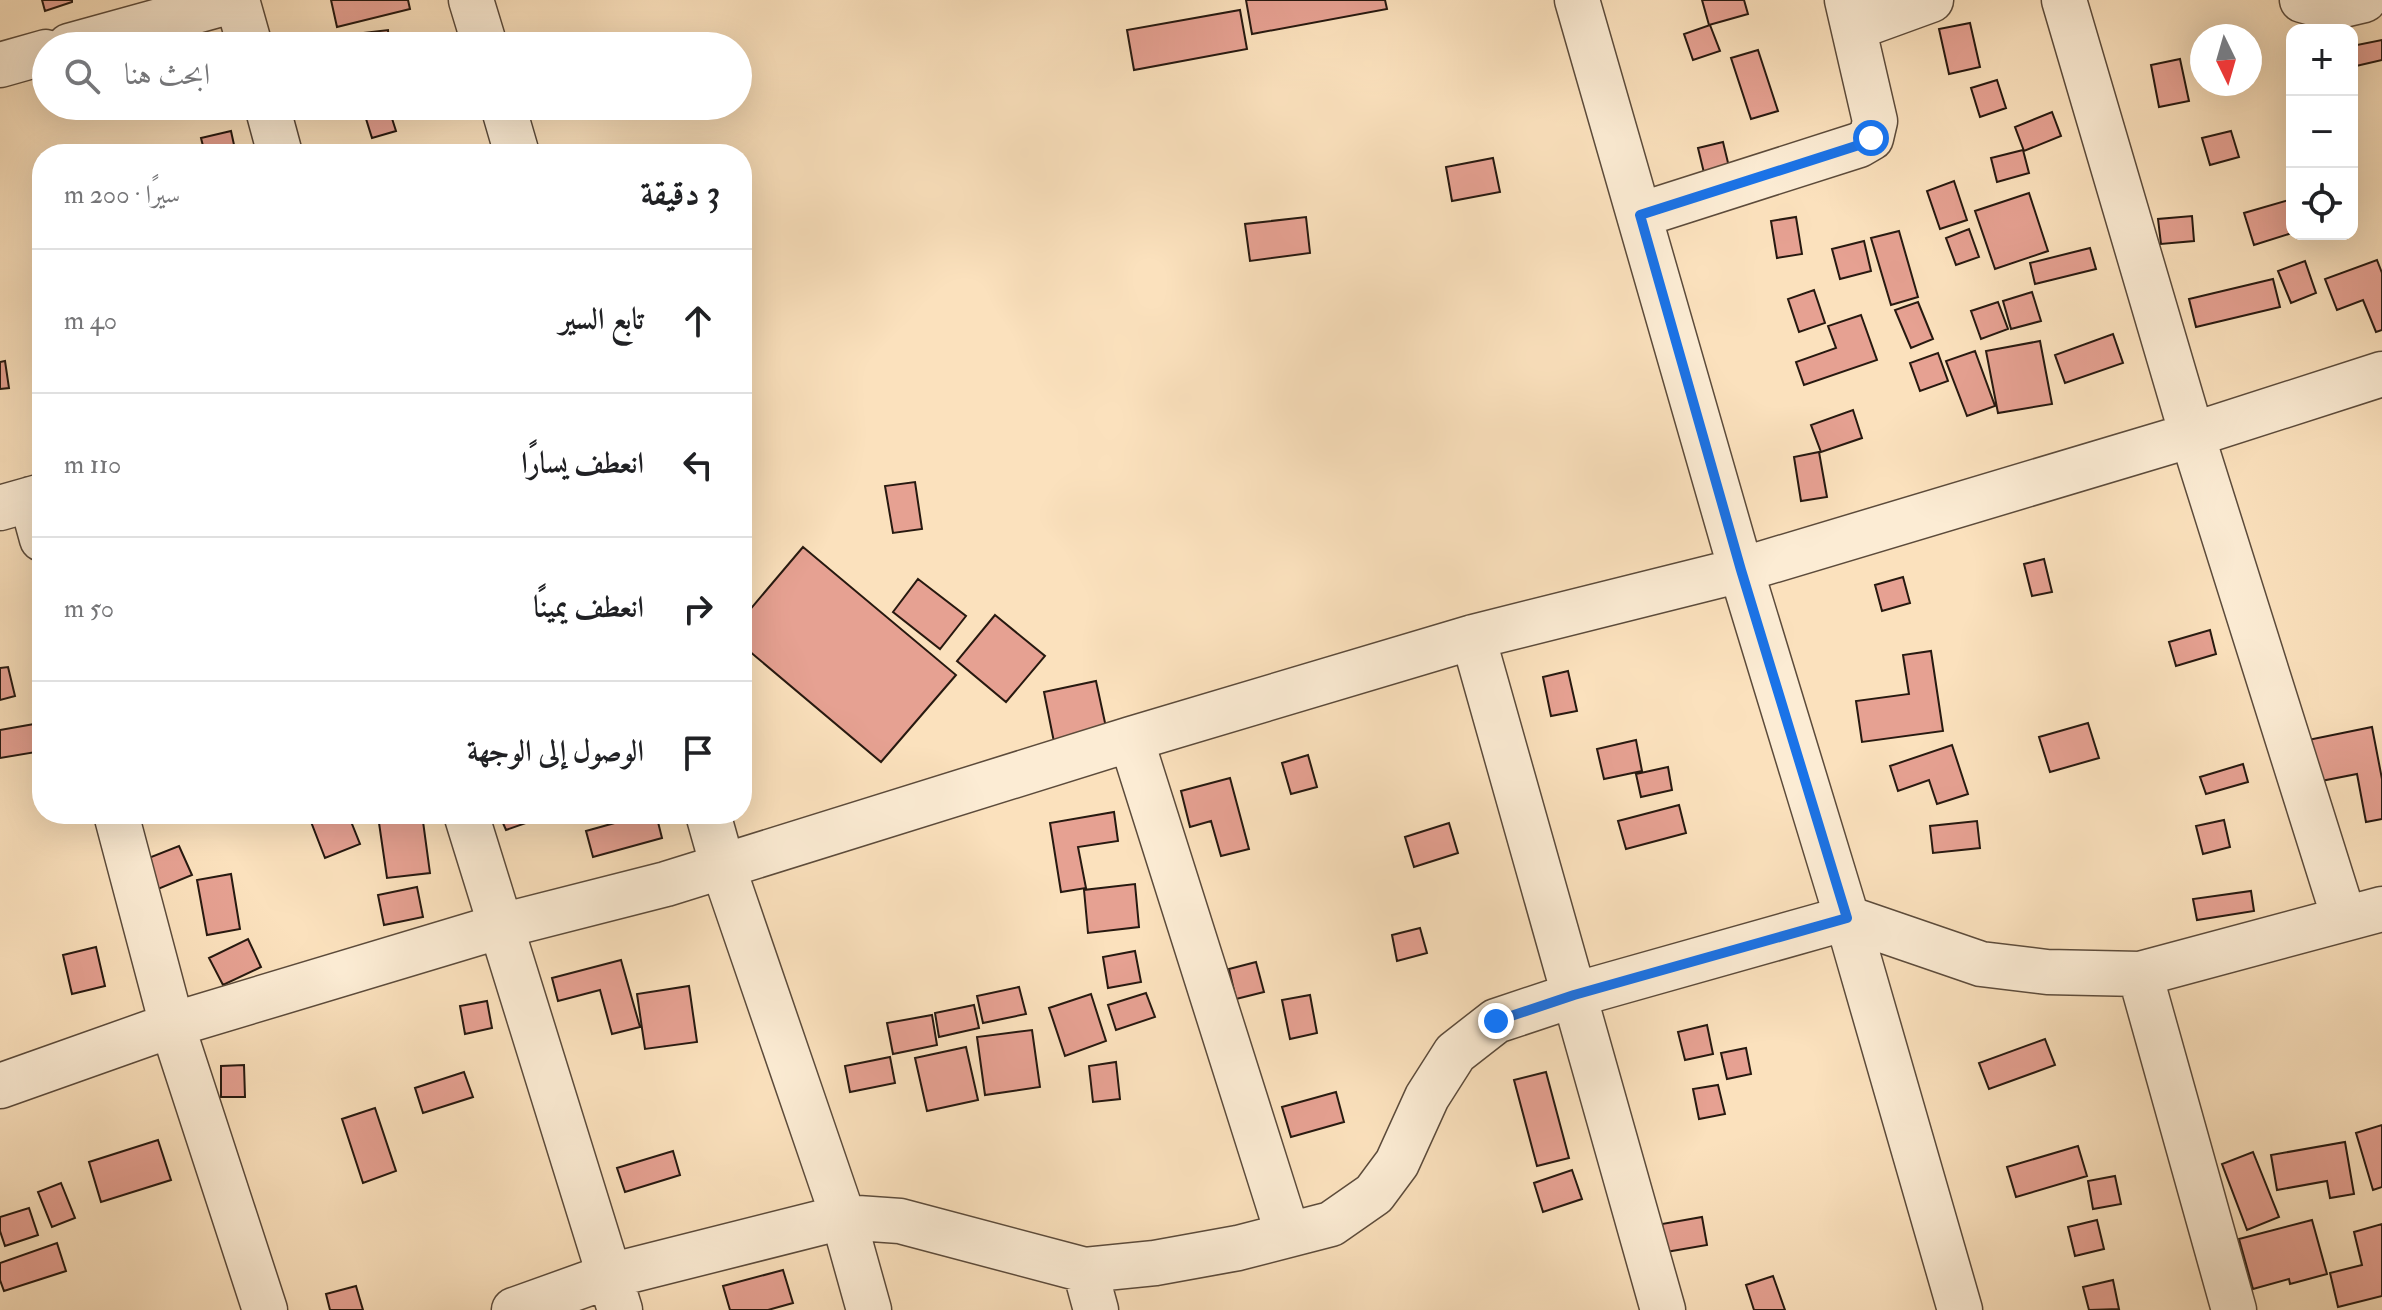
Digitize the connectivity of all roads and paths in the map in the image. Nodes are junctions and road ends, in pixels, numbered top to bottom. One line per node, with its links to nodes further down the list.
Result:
1 (236, 0): 9 (street); 10 (street)
2 (471, 0): 11 (street)
3 (1577, 0): 18 (street)
4 (1931, 0): 8 (street)
5 (2064, 0): 20 (street)
6 (2302, 0): 7 (street)
7 (2364, 0)
8 (1850, 14): 18 (street)
9 (120, 32)
10 (246, 32)
11 (481, 32)
12 (32, 56): 13 (street)
13 (0, 65)
14 (271, 120): 16 (street)
15 (507, 120): 17 (street)
16 (277, 144)
17 (514, 144)
18 (1640, 215): 21 (street)
19 (2382, 374): 20 (street)
20 (2192, 435): 21 (street); 28 (street)
21 (1741, 570): 22 (street); 29 (street)
22 (1473, 637): 23 (street); 32 (street)
23 (1131, 739): 27 (street); 36 (street)
24 (119, 824): 33 (street)
25 (469, 824): 30 (street)
26 (711, 824): 27 (street)
27 (723, 867): 30 (street); 35 (street)
28 (2363, 913): 31 (street)
29 (1847, 918): 31 (street); 32 (street); 43 (street)
30 (501, 926): 33 (street); 38 (street)
31 (2140, 974): 44 (street)
32 (1574, 995): 36 (street); 42 (street)
33 (172, 1025): 34 (street); 40 (street)
34 (0, 1086)
35 (843, 1217): 37 (street); 38 (street); 41 (street)
36 (1288, 1235): 37 (street)
37 (1091, 1290)
38 (614, 1293): 39 (street)
39 (519, 1309)
40 (265, 1310)
41 (869, 1310)
42 (1663, 1310)
43 (1960, 1310)
44 (2234, 1310)

